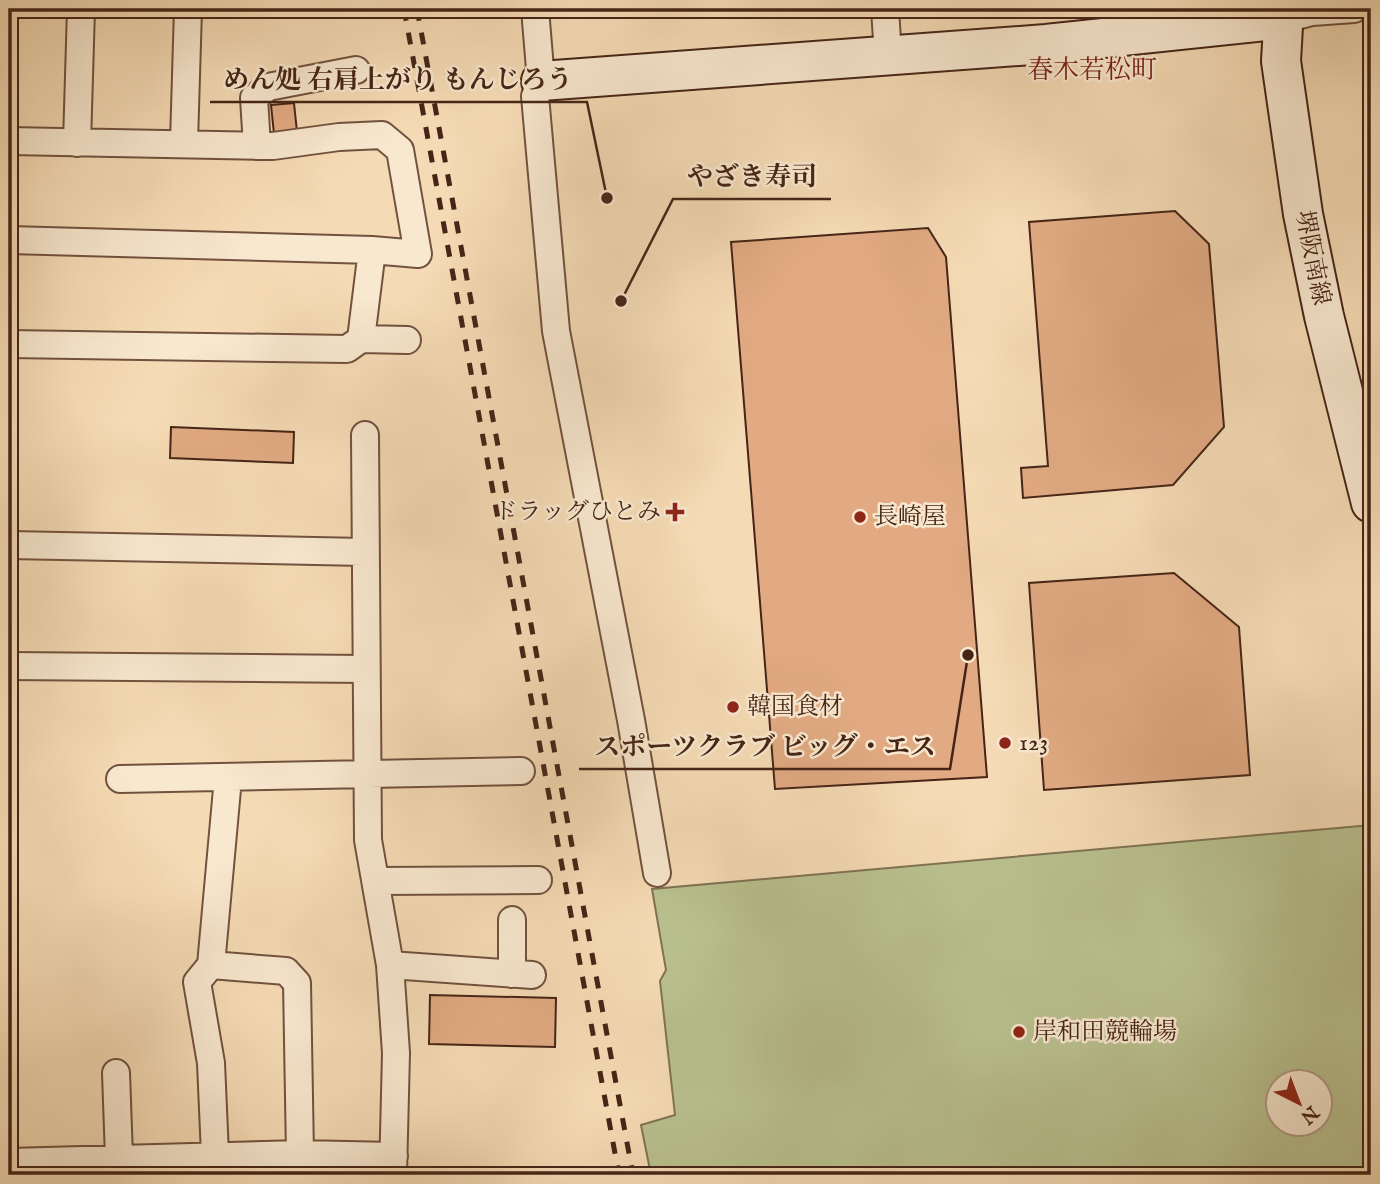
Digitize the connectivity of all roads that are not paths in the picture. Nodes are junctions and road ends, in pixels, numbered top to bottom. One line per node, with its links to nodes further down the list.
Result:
1 (81, 9): 12 (street)
2 (188, 9): 11 (street)
3 (535, 9): 9 (street)
4 (885, 9): 7 (street)
5 (1354, 9): 6 (street)
6 (1284, 14): 7 (street); 20 (street, 堺阪南線)
7 (888, 55): 9 (street)
8 (356, 70): 13 (street)
9 (541, 81): 29 (street)
10 (9, 142): 12 (street)
11 (184, 142): 12 (street); 13 (street)
12 (77, 143)
13 (257, 146): 15 (street)
14 (9, 240): 15 (street)
15 (372, 250): 16 (street)
16 (361, 339): 17 (street); 18 (street)
17 (407, 340)
18 (9, 344)
19 (365, 435): 22 (street)
20 (1371, 503)
21 (9, 545): 22 (street)
22 (364, 552): 24 (street)
23 (9, 666): 24 (street)
24 (366, 669): 26 (street)
25 (522, 771): 26 (street)
26 (369, 772): 27 (street); 31 (street)
27 (228, 778): 28 (street); 33 (street)
28 (120, 779)
29 (657, 873)
30 (538, 880): 31 (street)
31 (377, 881): 34 (street)
32 (512, 920): 34 (street)
33 (211, 965): 36 (street); 37 (street)
34 (390, 965): 40 (street)
35 (116, 1073): 38 (street)
36 (300, 1154): 37 (street); 40 (street)
37 (215, 1155): 38 (street)
38 (119, 1158): 39 (street)
39 (9, 1162)
40 (394, 1166)

